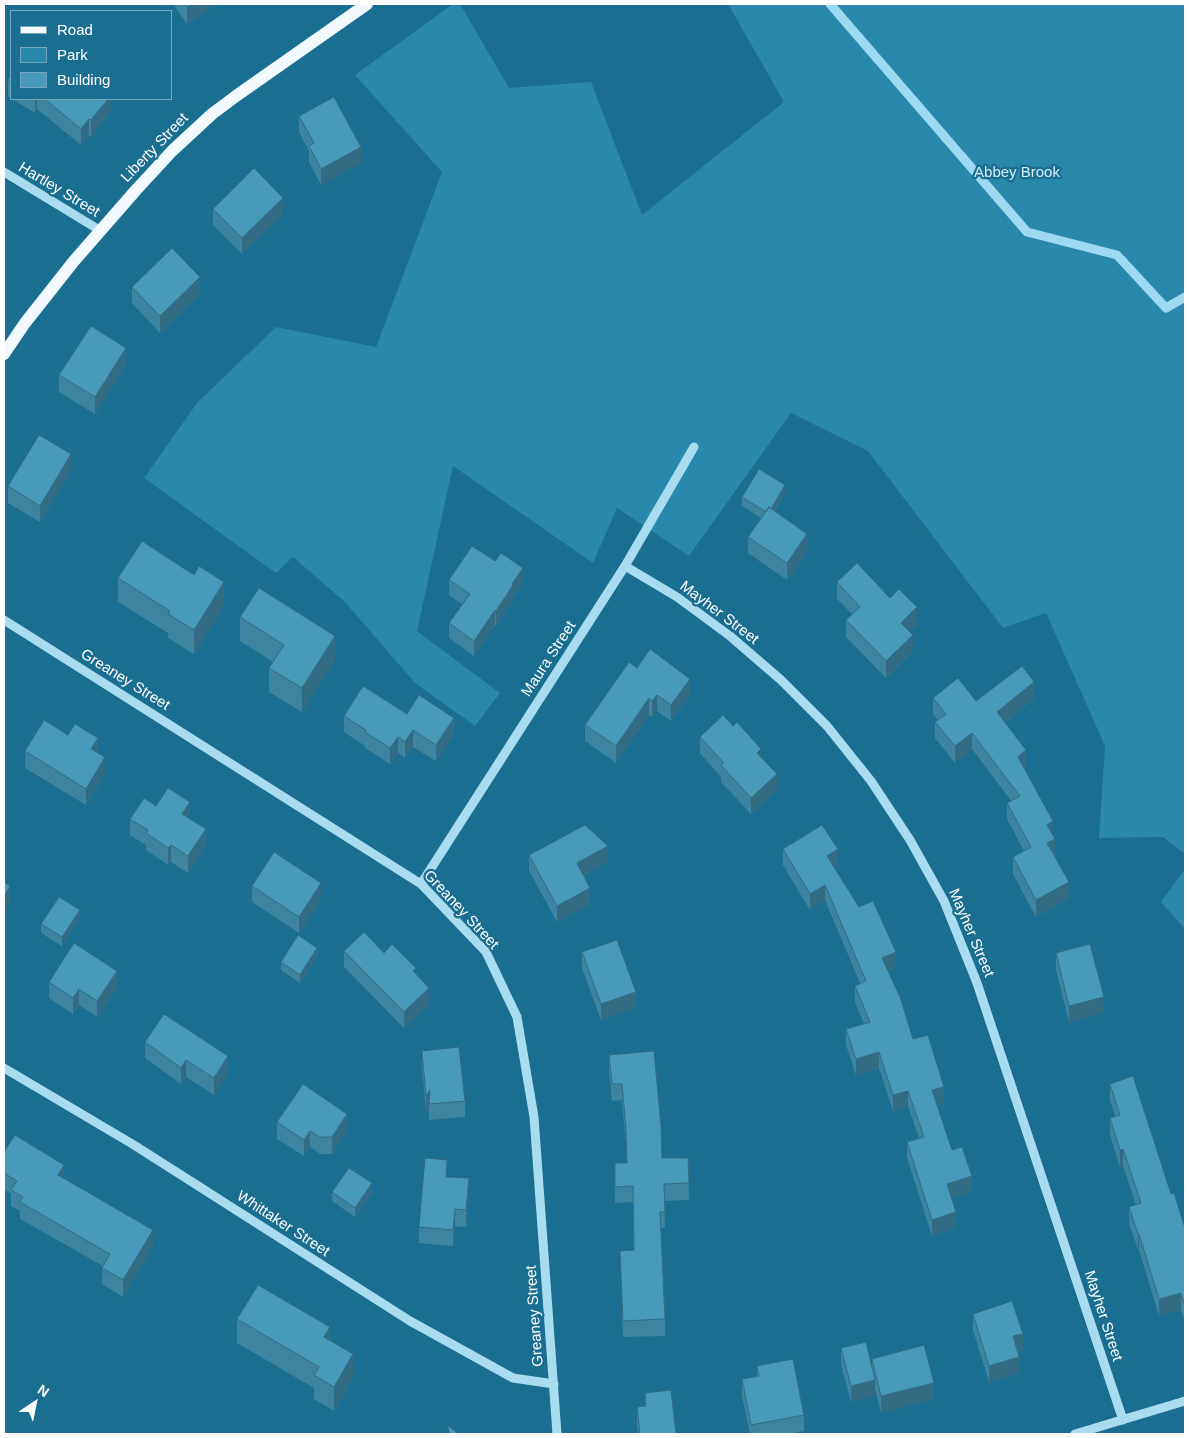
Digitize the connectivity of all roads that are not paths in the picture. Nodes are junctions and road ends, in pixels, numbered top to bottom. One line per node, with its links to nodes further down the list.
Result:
1 (367, 4): 3 (main road, Liberty Street)
2 (4, 172): 3 (street, Hartley Street)
3 (101, 230): 4 (main road, Liberty Street)
4 (4, 354)
5 (694, 447): 6 (street, Maura Street)
6 (625, 566): 8 (street, Maura Street); 12 (street, Mayher Street)
7 (4, 620): 8 (street, Greaney Street)
8 (422, 884): 10 (street, Greaney Street)
9 (4, 1068): 10 (street, Whittaker Street)
10 (554, 1384): 13 (street, Greaney Street)
11 (1185, 1401): 12 (street)
12 (1123, 1420): 14 (street)
13 (557, 1434)
14 (1075, 1434)

